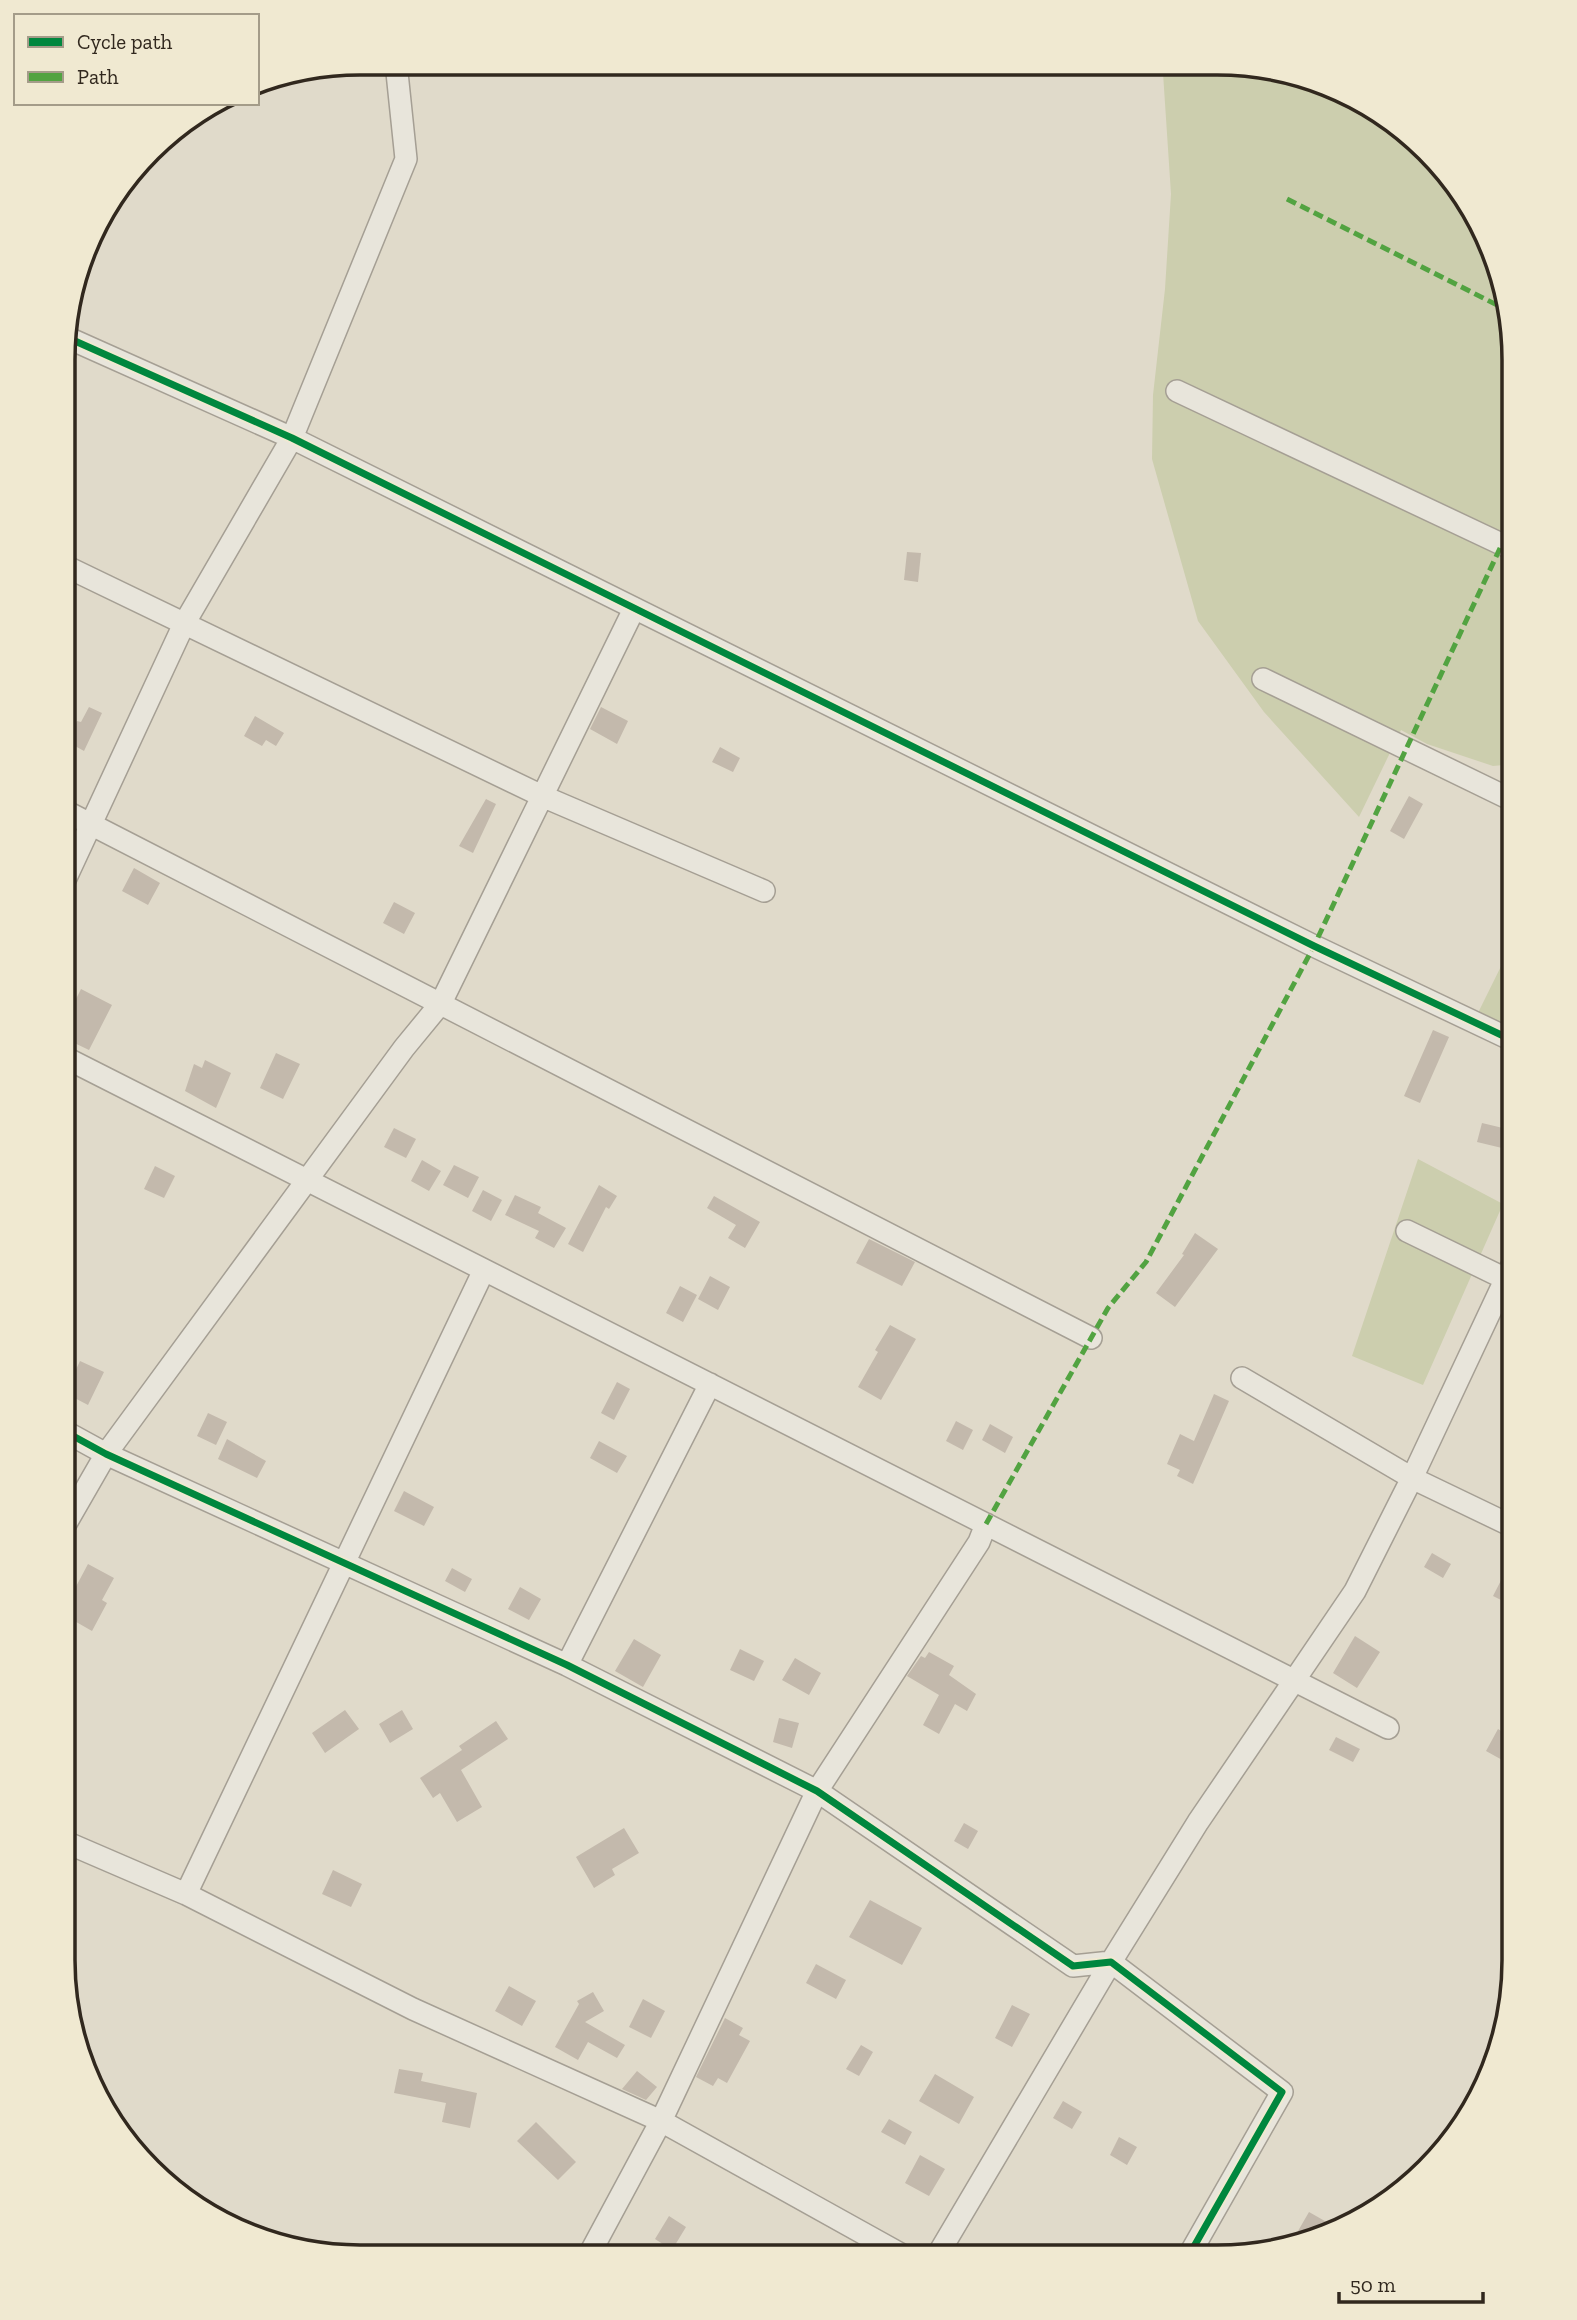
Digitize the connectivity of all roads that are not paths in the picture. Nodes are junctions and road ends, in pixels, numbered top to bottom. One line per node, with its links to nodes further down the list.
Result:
1 (397, 75): 4 (street)
2 (76, 341): 4 (street)
3 (1177, 391): 5 (street)
4 (292, 438): 7 (street); 8 (street)
5 (1502, 544)
6 (75, 571): 8 (street)
7 (634, 610): 11 (street); 17 (street)
8 (184, 624): 11 (street); 13 (street)
9 (1263, 679): 10 (street)
10 (1502, 795)
11 (542, 796): 15 (street); 16 (street)
12 (75, 816): 13 (street)
13 (91, 823): 14 (street); 16 (street)
14 (75, 858)
15 (764, 891)
16 (441, 1003): 19 (street); 24 (street)
17 (1502, 1035)
18 (75, 1063): 19 (street)
19 (309, 1181): 21 (street); 28 (street)
20 (1407, 1231): 22 (street)
21 (484, 1270): 26 (street); 33 (street)
22 (1502, 1271)
23 (1502, 1293): 29 (street)
24 (1091, 1338)
25 (1242, 1378): 29 (street)
26 (710, 1384): 32 (street); 34 (street)
27 (75, 1438): 28 (street)
28 (106, 1454): 30 (street); 33 (street)
29 (1412, 1478): 31 (street); 35 (street)
30 (75, 1508)
31 (1502, 1521)
32 (986, 1524): 35 (street); 37 (street)
33 (343, 1563): 34 (street); 39 (street)
34 (567, 1665): 37 (street)
35 (1295, 1681): 36 (street); 40 (street)
36 (1388, 1728)
37 (817, 1791): 40 (street); 41 (street)
38 (75, 1846): 39 (street)
39 (186, 1894): 41 (street)
40 (1111, 1962): 44 (street); 45 (street)
41 (661, 2121): 42 (street); 43 (street)
42 (594, 2245)
43 (884, 2245)
44 (944, 2245)
45 (1195, 2245)

